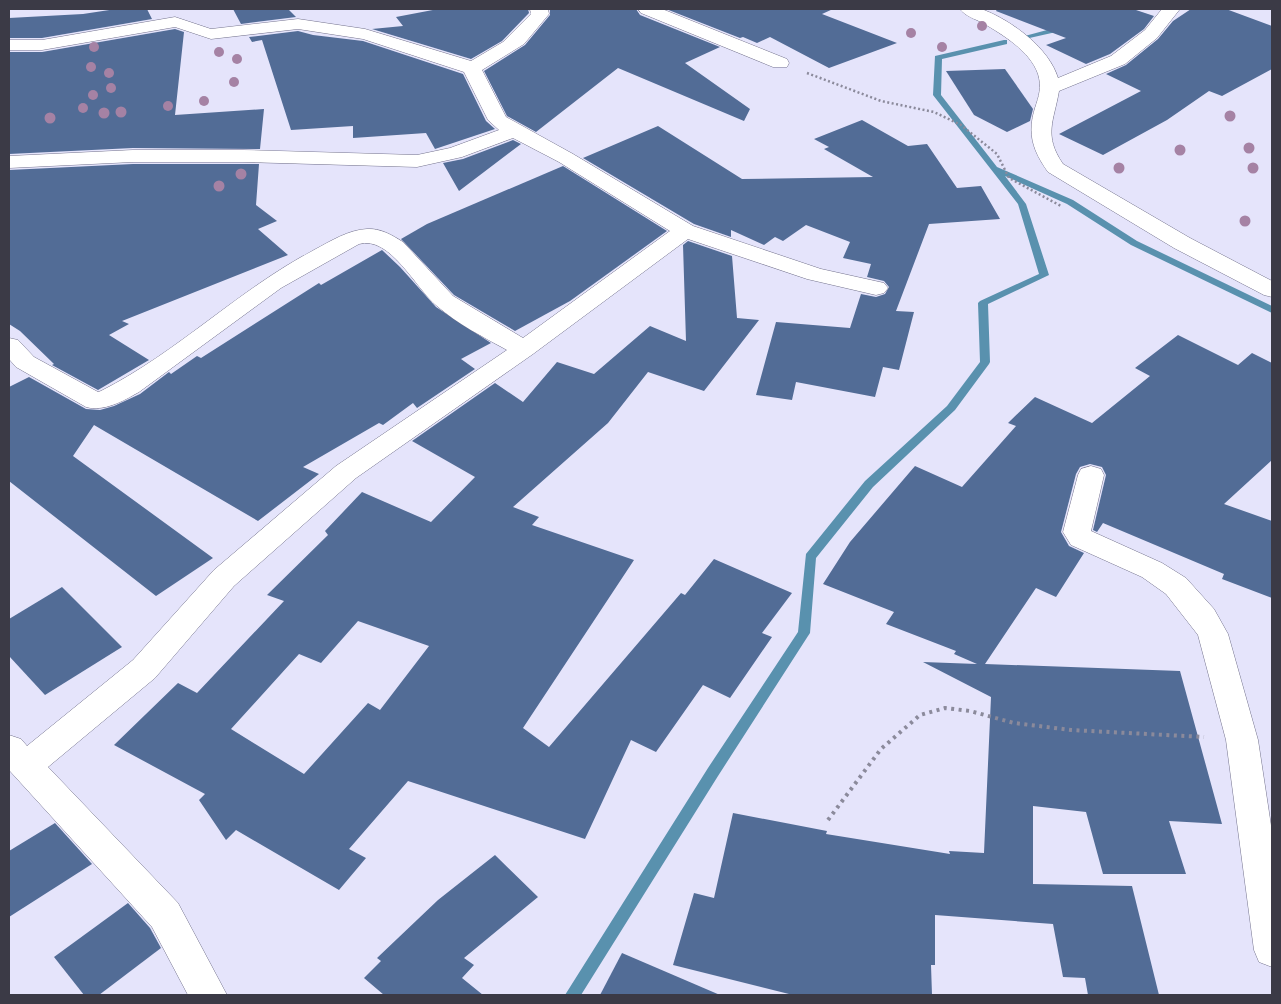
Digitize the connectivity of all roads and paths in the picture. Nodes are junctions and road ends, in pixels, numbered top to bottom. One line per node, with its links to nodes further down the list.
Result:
1 (538, 9): 7 (street)
2 (647, 9): 6 (street)
3 (969, 9): 8 (street)
4 (1171, 9): 8 (street)
5 (9, 45): 7 (street)
6 (780, 63): 11 (path)
7 (472, 68): 9 (street)
8 (1050, 88): 14 (street)
9 (514, 131): 10 (street); 12 (street)
10 (9, 162)
11 (1062, 207)
12 (685, 231): 13 (street); 16 (street)
13 (876, 288)
14 (1272, 290)
15 (9, 345): 16 (street)
16 (524, 349): 19 (street)
17 (1091, 475): 18 (street)
18 (1242, 740): 20 (path); 21 (street)
19 (18, 757): 22 (street)
20 (828, 820)
21 (1272, 950)
22 (208, 995)

